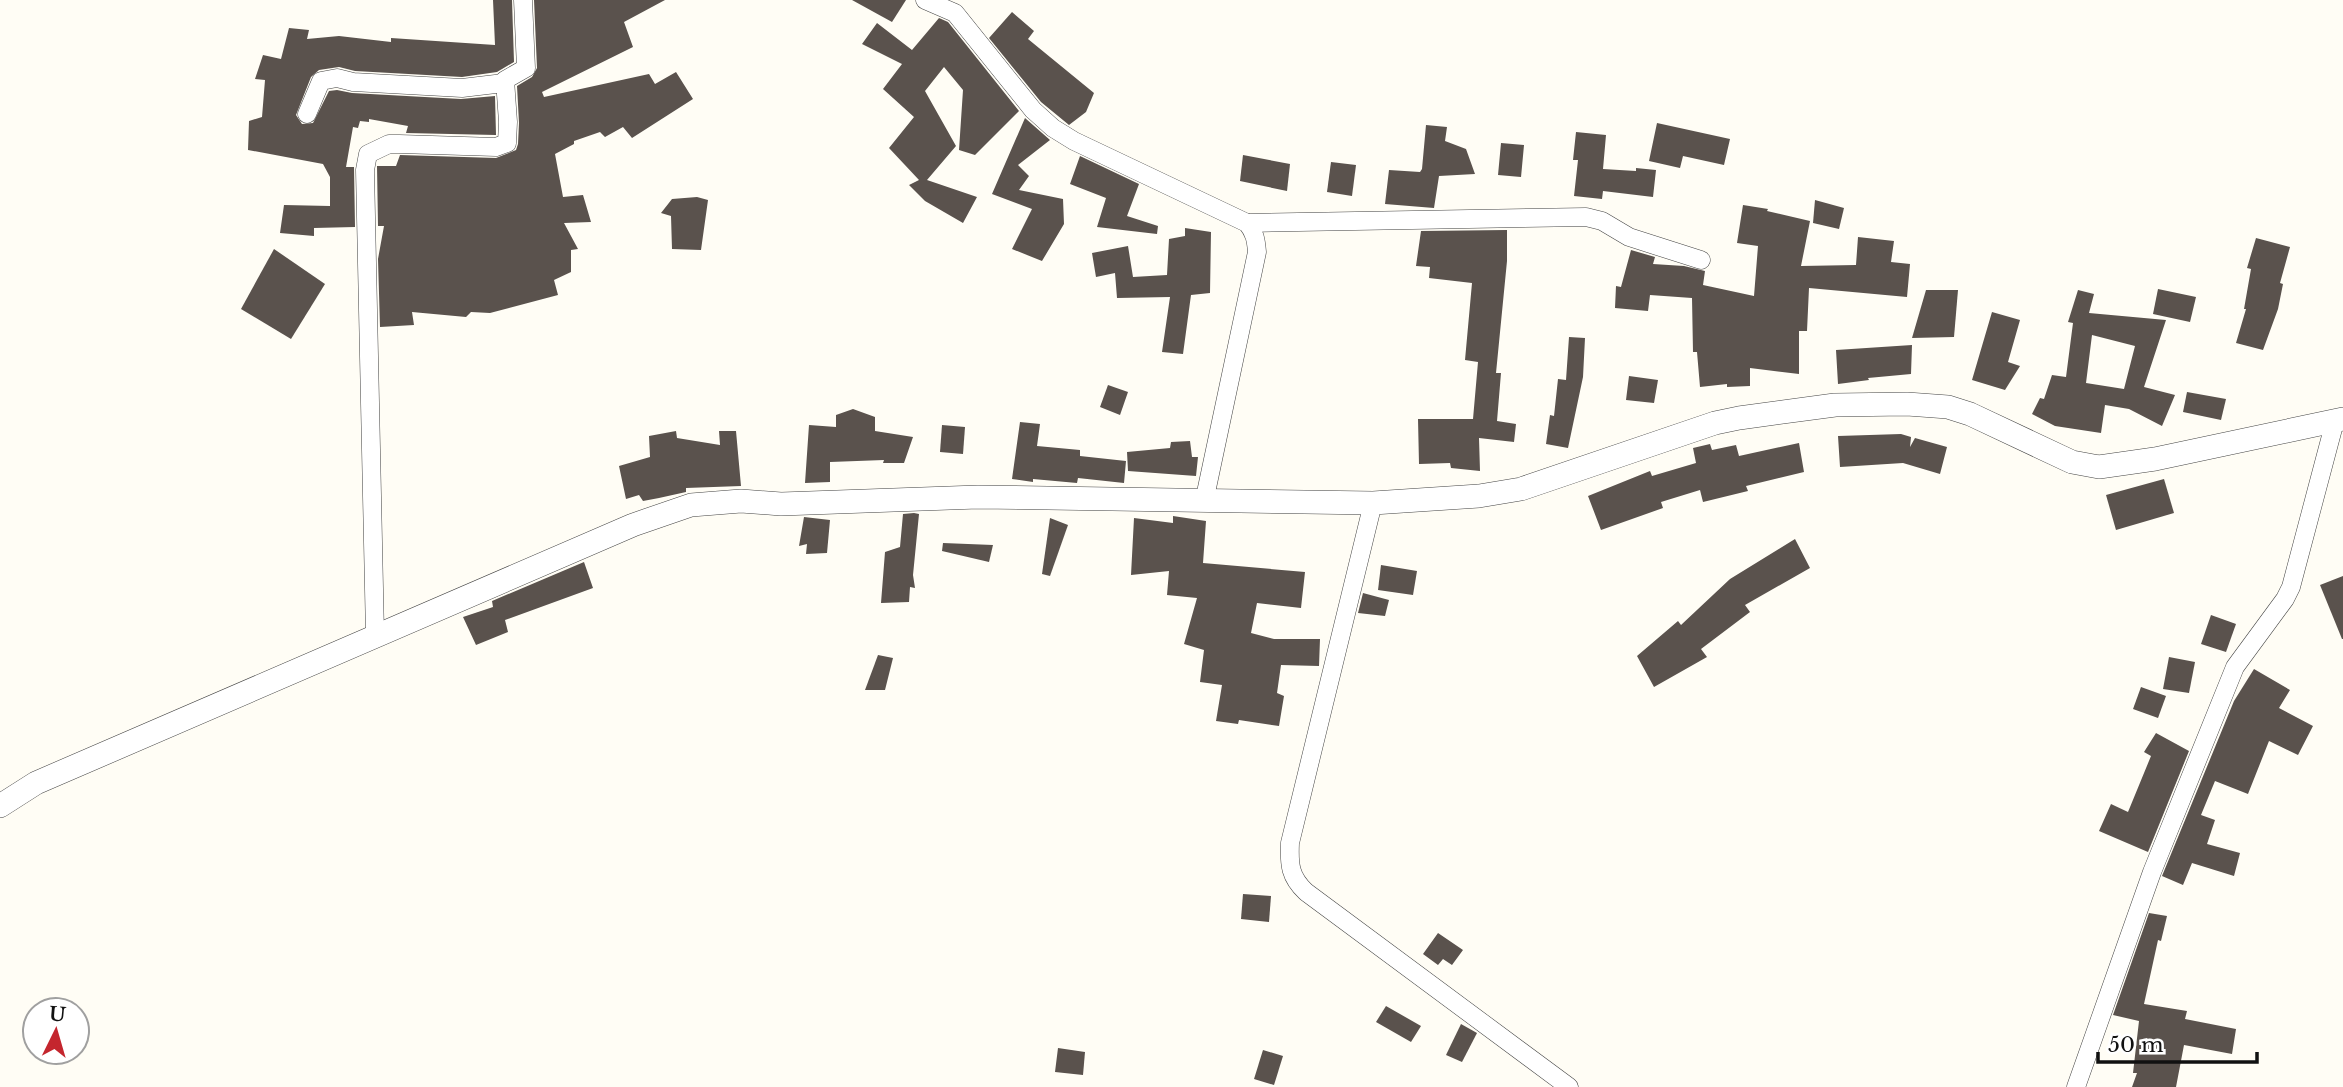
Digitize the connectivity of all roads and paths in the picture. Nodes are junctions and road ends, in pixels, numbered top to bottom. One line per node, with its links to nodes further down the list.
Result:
1 (523, 0): 3 (street)
2 (925, 0): 5 (street)
3 (504, 83): 4 (street); 10 (street)
4 (307, 114)
5 (1247, 223): 6 (street); 8 (street)
6 (1701, 260)
7 (2339, 420): 9 (street); 13 (street)
8 (1204, 502): 9 (street); 10 (street)
9 (1373, 503): 12 (street)
10 (375, 635): 11 (street)
11 (0, 806)
12 (1569, 1087)
13 (2076, 1087)

